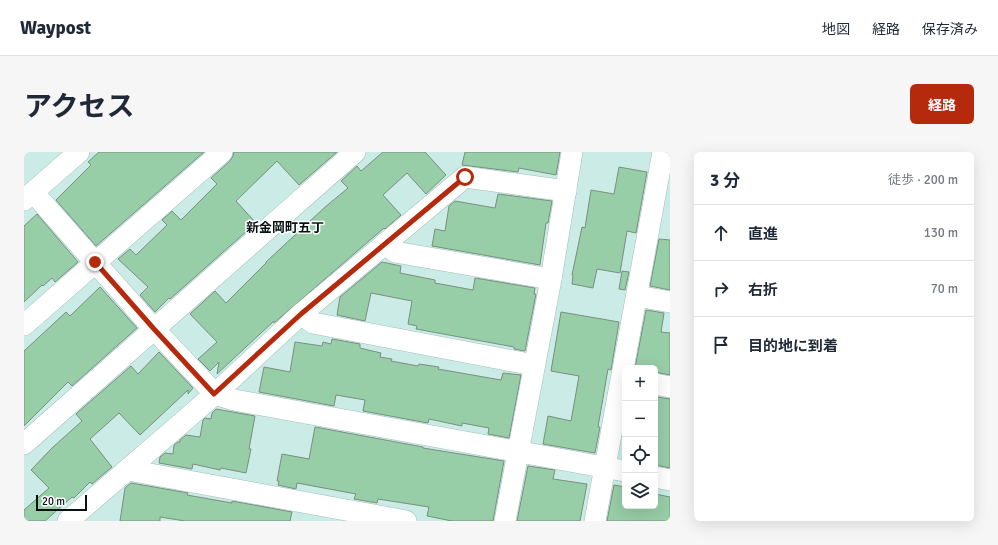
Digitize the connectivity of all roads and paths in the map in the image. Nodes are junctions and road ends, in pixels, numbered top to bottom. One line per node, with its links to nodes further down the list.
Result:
1 (79, 152): 7 (street)
2 (222, 152): 10 (street)
3 (354, 152): 16 (street)
4 (572, 152): 6 (street)
5 (663, 152): 8 (street)
6 (566, 191): 9 (street); 11 (street)
7 (28, 196): 10 (street)
8 (661, 210): 12 (street)
9 (385, 243): 11 (street); 14 (street)
10 (95, 262): 15 (street); 16 (street)
11 (551, 279): 17 (street)
12 (637, 296): 13 (street); 18 (street)
13 (670, 302)
14 (301, 314): 17 (street); 22 (street)
15 (24, 324)
16 (154, 329): 22 (street); 23 (street)
17 (534, 365): 24 (street)
18 (625, 365)
19 (658, 385): 20 (street)
20 (670, 387)
21 (622, 390): 26 (street)
22 (214, 394): 24 (street); 25 (street)
23 (24, 444)
24 (519, 452): 26 (street); 31 (street)
25 (128, 470): 29 (street); 30 (street)
26 (615, 470): 32 (street)
27 (658, 478): 28 (street)
28 (670, 480)
29 (68, 521)
30 (406, 521)
31 (505, 521)
32 (595, 521)

